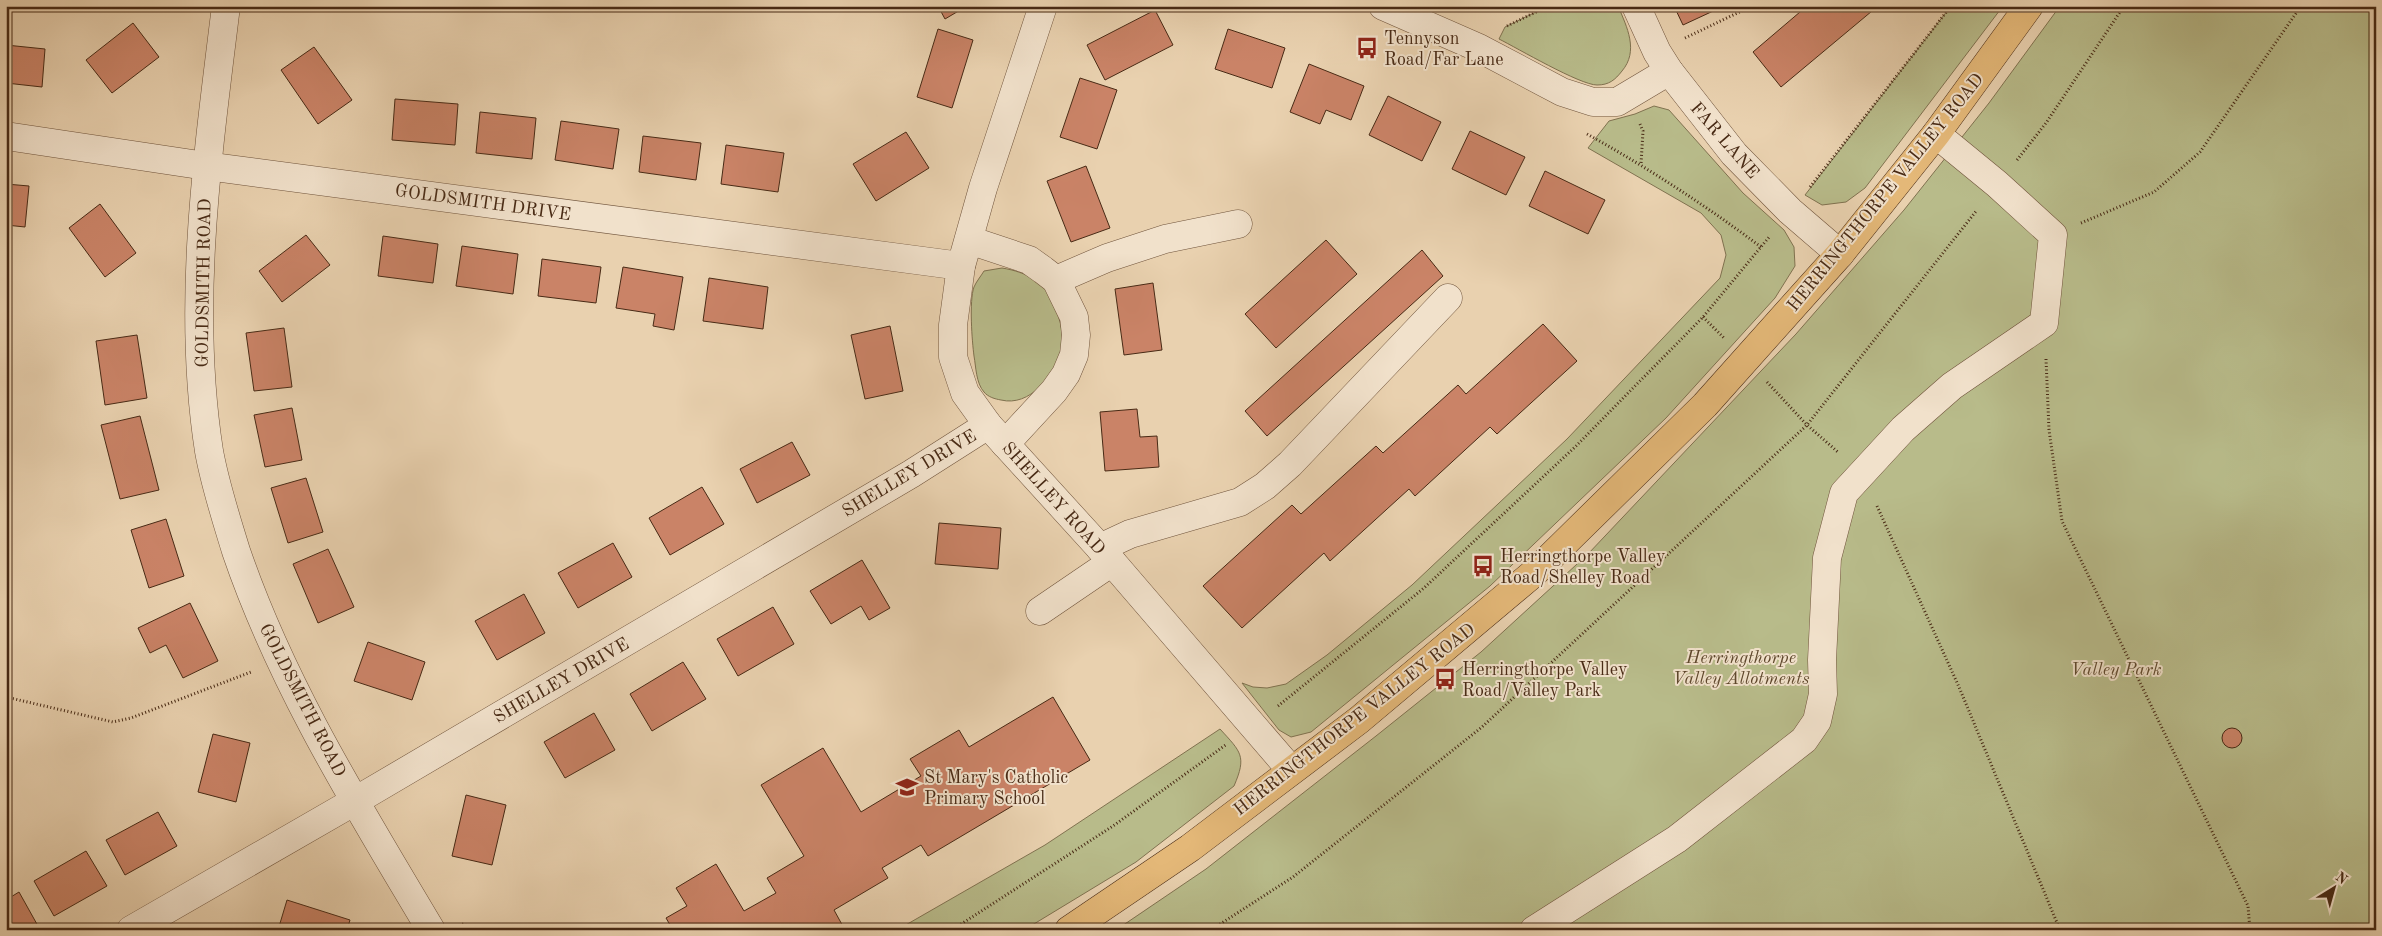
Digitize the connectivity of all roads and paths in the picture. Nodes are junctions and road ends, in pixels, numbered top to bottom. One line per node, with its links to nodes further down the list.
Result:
1 (226, 6): 14 (street, GOLDSMITH ROAD)
2 (1043, 6): 19 (street, SHELLEY ROAD)
3 (1384, 6): 11 (street)
4 (1636, 6): 10 (street, FAR LANE)
5 (1752, 6): 10 (path)
6 (1951, 6): 16 (path)
7 (2029, 6): 12 (main road, HERRINGTHORPE VALLEY ROAD)
8 (2124, 6): 15 (path)
9 (2301, 6): 18 (path)
10 (1663, 62): 11 (street); 16 (street, FAR LANE)
11 (1562, 92): 20 (path)
12 (1936, 134): 15 (street); 21 (main road, HERRINGTHORPE VALLEY ROAD)
13 (6, 136): 14 (street, GOLDSMITH DRIVE)
14 (206, 166): 22 (street, GOLDSMITH DRIVE); 33 (street, GOLDSMITH ROAD)
15 (1997, 184): 18 (street); 28 (path)
16 (1790, 211): 20 (path); 21 (street, FAR LANE)
17 (1238, 224): 23 (street)
18 (2053, 235): 26 (street)
19 (969, 240): 22 (street, SHELLEY ROAD); 23 (street)
20 (1761, 247): 25 (path)
21 (1840, 254): 27 (main road, HERRINGTHORPE VALLEY ROAD)
22 (961, 266): 29 (street, SHELLEY ROAD)
23 (1056, 280): 29 (street, SHELLEY DRIVE)
24 (1448, 298): 31 (street)
25 (1703, 317): 27 (path); 35 (path)
26 (2044, 323): 30 (street); 45 (path)
27 (1747, 360): 28 (path); 36 (main road, HERRINGTHORPE VALLEY ROAD)
28 (1807, 424): 30 (path); 42 (path)
29 (996, 435): 31 (street, SHELLEY ROAD); 37 (street, SHELLEY DRIVE)
30 (1862, 473): 43 (street); 44 (path)
31 (1106, 555): 32 (street); 35 (street, SHELLEY ROAD)
32 (1040, 611)
33 (279, 661): 34 (path); 37 (street, GOLDSMITH ROAD)
34 (6, 697)
35 (1252, 727): 36 (street, SHELLEY ROAD); 40 (path)
36 (1291, 770): 41 (main road, HERRINGTHORPE VALLEY ROAD)
37 (355, 801): 38 (street, SHELLEY DRIVE); 39 (street, GOLDSMITH ROAD)
38 (131, 930)
39 (431, 930)
40 (952, 930)
41 (1069, 930)
42 (1211, 930)
43 (1534, 930)
44 (2060, 930)
45 (2250, 930)

